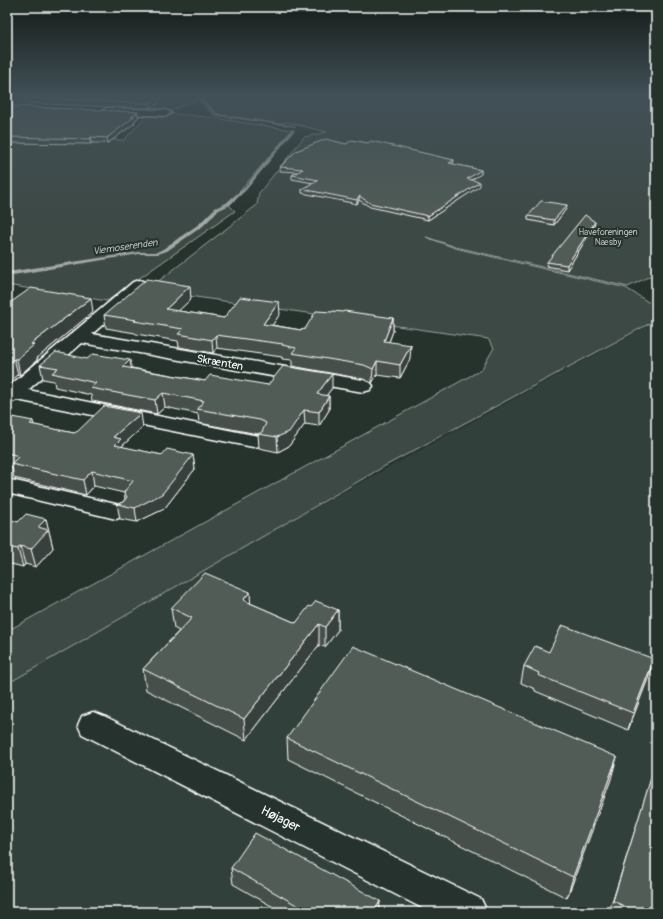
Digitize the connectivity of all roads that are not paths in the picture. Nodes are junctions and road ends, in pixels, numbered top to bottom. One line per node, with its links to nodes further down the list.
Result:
1 (139, 284): 2 (street)
2 (78, 337): 3 (street, Skrænten); 4 (street)
3 (363, 386)
4 (10, 395): 5 (street)
5 (253, 441)
6 (7, 486): 7 (street)
7 (116, 511)
8 (93, 725): 9 (street, Højager)
9 (468, 912)

